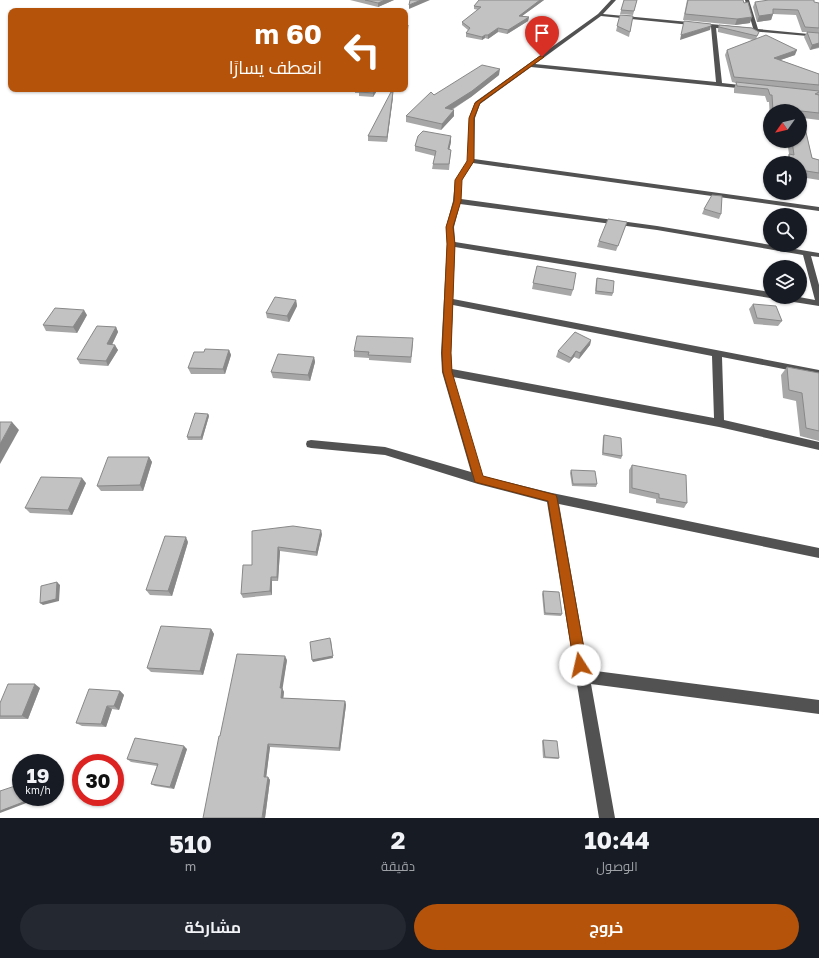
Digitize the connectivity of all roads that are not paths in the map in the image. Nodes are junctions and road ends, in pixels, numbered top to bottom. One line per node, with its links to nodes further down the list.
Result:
1 (614, 0): 3 (street)
2 (747, 0): 5 (street)
3 (600, 16): 4 (street); 7 (street)
4 (713, 26): 5 (street); 8 (street)
5 (756, 30): 6 (street)
6 (819, 36)
7 (530, 65): 8 (street); 10 (street)
8 (719, 84): 9 (street)
9 (750, 87)
10 (470, 161): 11 (street); 12 (street)
11 (457, 201): 13 (street); 14 (street)
12 (819, 209)
13 (451, 244): 16 (street); 18 (street)
14 (806, 253): 15 (street); 17 (street)
15 (819, 255)
16 (763, 294)
17 (819, 300)
18 (448, 301): 21 (street); 22 (street)
19 (807, 301): 20 (street)
20 (819, 303)
21 (717, 354): 23 (street); 24 (street)
22 (447, 372): 24 (street); 27 (street)
23 (819, 374)
24 (719, 424): 26 (street)
25 (310, 444): 27 (street)
26 (819, 446)
27 (478, 479): 28 (street)
28 (552, 498): 29 (street); 30 (street)
29 (819, 553)
30 (582, 676): 31 (street); 32 (street)
31 (819, 707)
32 (606, 818)

